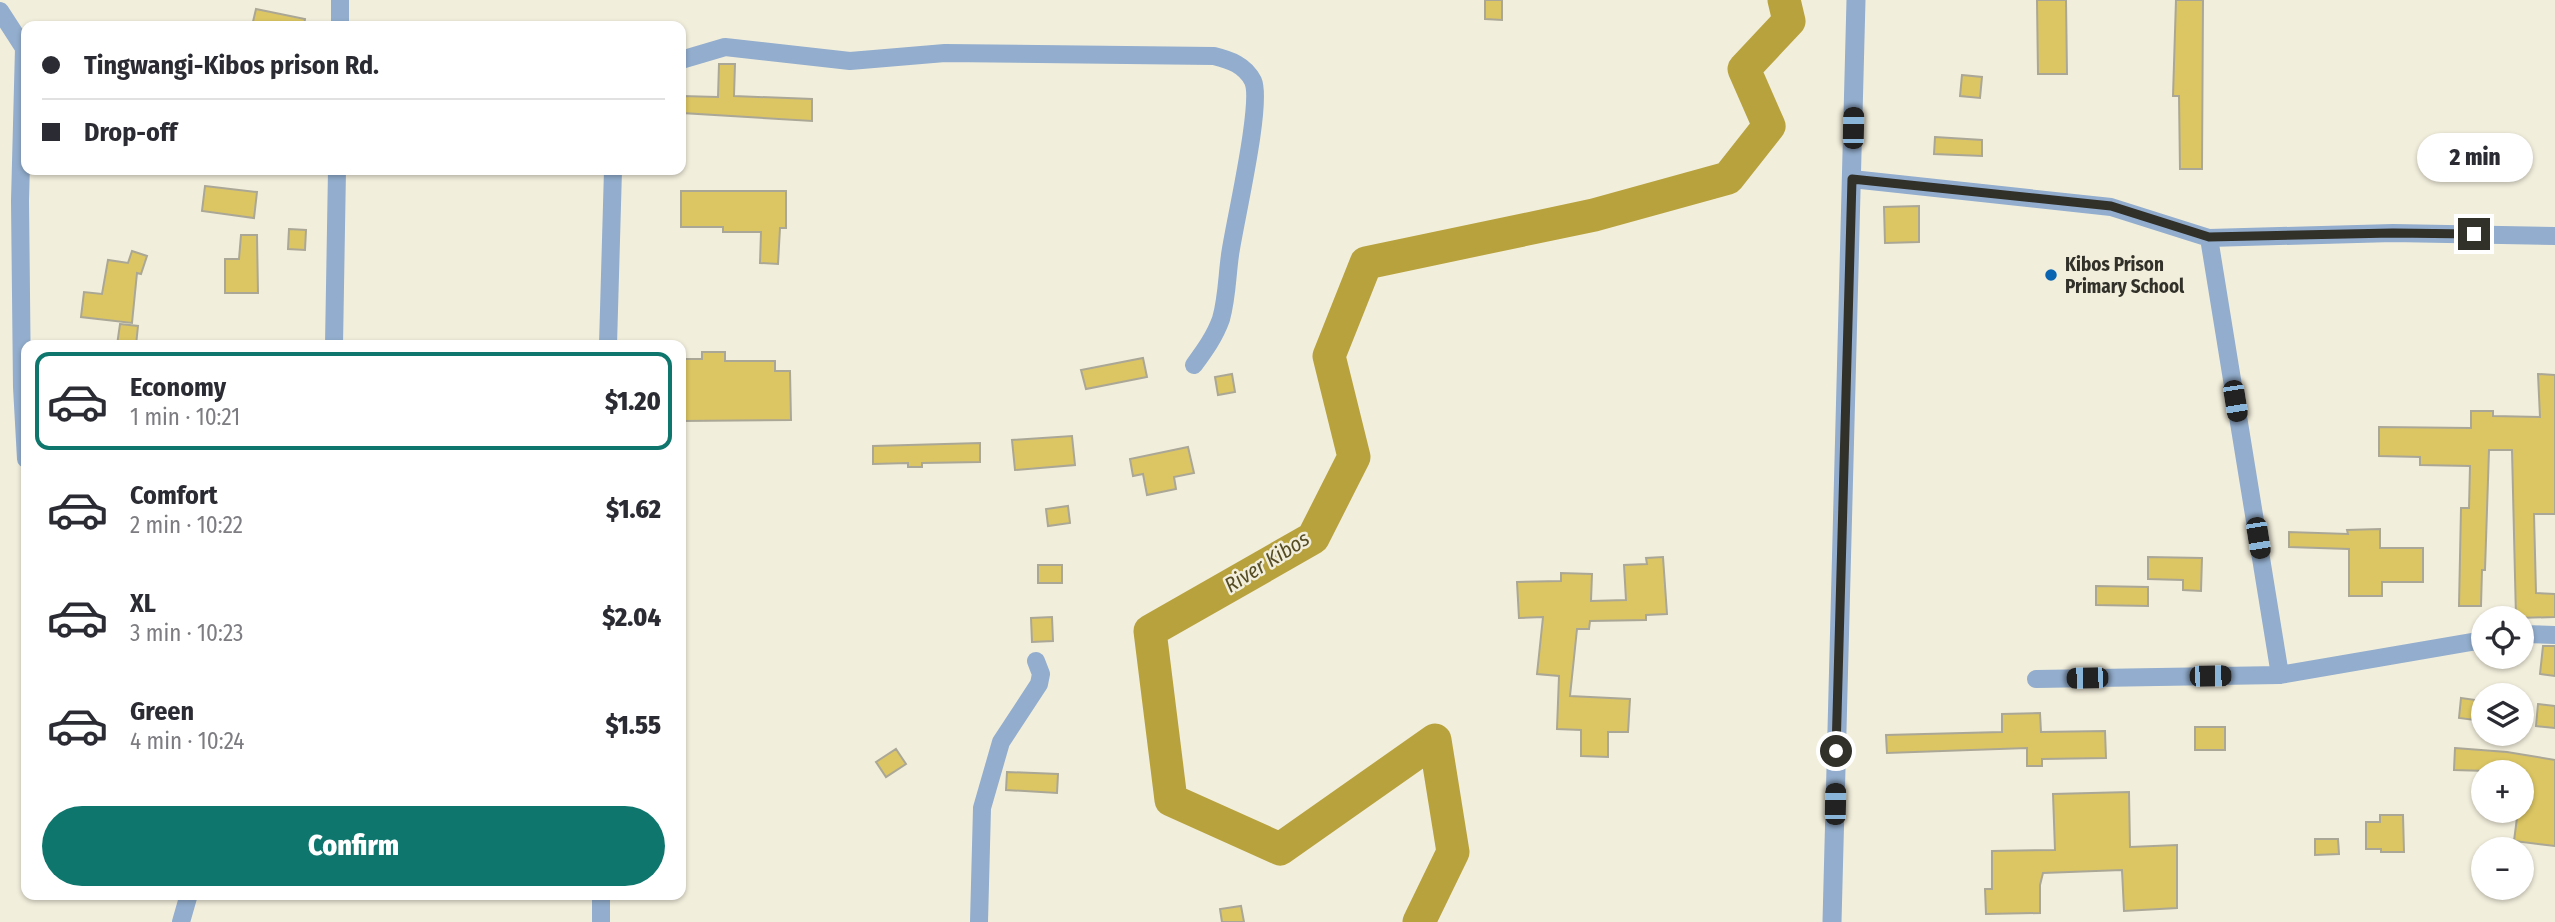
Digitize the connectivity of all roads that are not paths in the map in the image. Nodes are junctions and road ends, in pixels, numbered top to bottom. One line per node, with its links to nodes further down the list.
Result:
1 (340, 0): 4 (street)
2 (1856, 0): 10 (street)
3 (0, 11): 5 (street)
4 (340, 21)
5 (21, 43)
6 (686, 59): 16 (street)
7 (21, 163): 13 (street)
8 (337, 175): 14 (street)
9 (613, 175): 15 (street)
10 (1852, 179): 12 (street); 28 (street)
11 (2555, 236): 12 (street)
12 (2209, 237): 21 (street)
13 (21, 340)
14 (334, 340)
15 (608, 340)
16 (1194, 365)
17 (2534, 635): 18 (street)
18 (2555, 635)
19 (2471, 642): 21 (street)
20 (1035, 661): 27 (street)
21 (2280, 675): 22 (street)
22 (2036, 679)
23 (187, 900): 25 (street)
24 (601, 900): 26 (street)
25 (181, 922)
26 (601, 922)
27 (979, 922)
28 (1832, 922)

